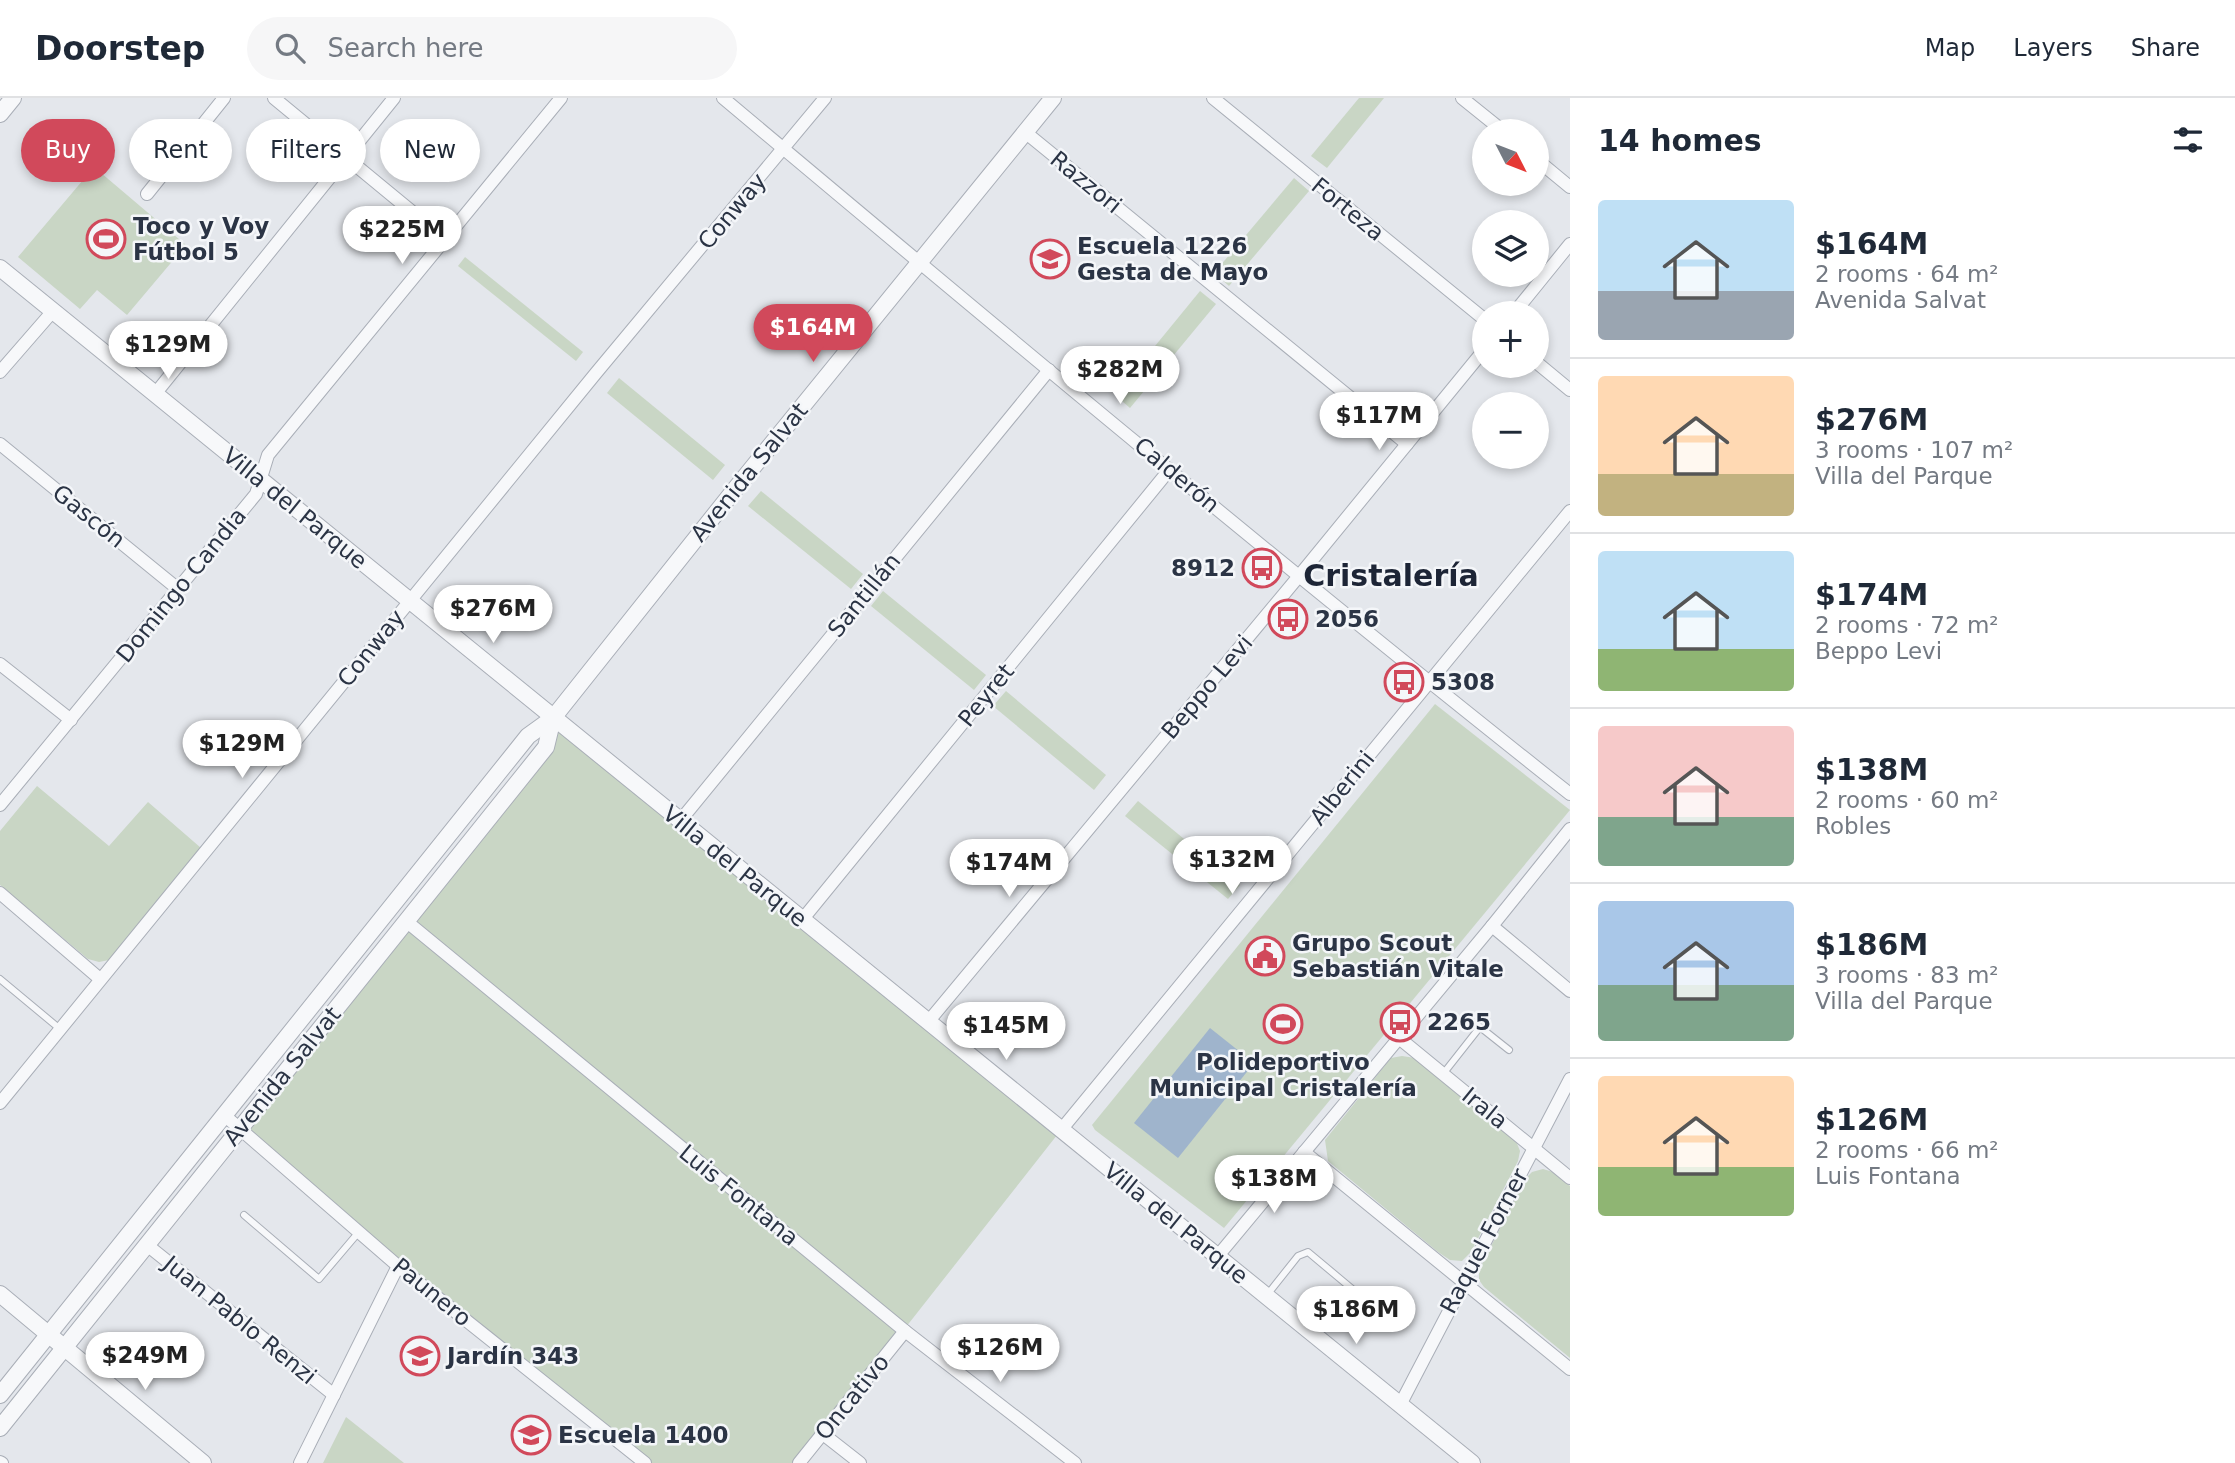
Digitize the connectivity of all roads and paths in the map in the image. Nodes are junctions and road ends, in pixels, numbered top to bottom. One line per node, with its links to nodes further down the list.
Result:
1 (13, 98): 11 (street)
2 (224, 98): 21 (street)
3 (274, 98): 12 (street)
4 (394, 98): 14 (street)
5 (561, 98): 22 (street, Domingo Candia)
6 (723, 98): 16 (street, Calderón)
7 (825, 98): 16 (street, Conway)
8 (1053, 98): 15 (street, Avenida Salvat)
9 (1213, 98): 27 (street, Forteza)
10 (1462, 98): 13 (street)
11 (0, 114)
12 (300, 119)
13 (1488, 119)
14 (366, 132)
15 (1025, 132): 24 (street, Avenida Salvat); 36 (street, Razzori)
16 (783, 149): 24 (street, Calderón); 42 (street, Conway)
17 (1549, 170): 20 (street)
18 (366, 173): 22 (street)
19 (326, 182): 34 (street)
20 (1570, 187)
21 (147, 194)
22 (446, 239): 38 (street, Domingo Candia)
23 (1570, 244): 26 (street)
24 (919, 263): 30 (street, Calderón); 45 (street, Avenida Salvat)
25 (0, 268): 28 (street, Villa del Parque)
26 (1524, 301)
27 (1472, 309)
28 (53, 311): 31 (street); 34 (street, Villa del Parque)
29 (1472, 365): 36 (street, Beppo Levi)
30 (1049, 370): 37 (street, Calderón); 50 (street, Santillán)
31 (0, 372)
32 (1549, 373): 33 (street)
33 (1570, 390)
34 (155, 394): 38 (street, Villa del Parque)
35 (0, 444): 41 (street, Gascón)
36 (1407, 444): 40 (street, Beppo Levi)
37 (1170, 469): 40 (street, Calderón); 54 (street, Peyret)
38 (261, 479): 41 (street, Domingo Candia); 42 (street, Villa del Parque)
39 (1570, 510): 44 (street, Alberini)
40 (1299, 576): 44 (street, Calderón); 60 (street, Beppo Levi)
41 (178, 589): 46 (street, Domingo Candia)
42 (410, 601): 45 (street, Villa del Parque); 58 (street, Conway)
43 (0, 664): 46 (street)
44 (1429, 682): 48 (street, Calderón); 69 (street, Alberini)
45 (553, 718): 50 (street, Villa del Parque); 53 (street, Avenida Salvat); 55 (street, Avenida Salvat)
46 (71, 720): 49 (street, Domingo Candia)
47 (1570, 776): 48 (street)
48 (1565, 790)
49 (0, 806)
50 (680, 821): 54 (street, Villa del Parque)
51 (1570, 829): 56 (street)
52 (0, 892): 58 (street)
53 (390, 908): 55 (lane); 67 (street, Avenida Salvat)
54 (802, 920): 60 (street, Villa del Parque)
55 (406, 921): 68 (street, Avenida Salvat); 82 (street, Luis Fontana)
56 (1492, 926): 59 (street); 62 (street)
57 (0, 979): 61 (lane)
58 (100, 979): 61 (street, Conway)
59 (1570, 991)
60 (928, 1022): 69 (street, Villa del Parque)
61 (60, 1029): 66 (street, Conway)
62 (1399, 1038): 64 (street, Irala); 71 (street)
63 (1509, 1050): 64 (lane)
64 (1443, 1074): 70 (street, Irala)
65 (1570, 1079): 70 (street, Raquel Forner)
66 (0, 1103)
67 (224, 1115): 68 (street, Paunero); 83 (street, Avenida Salvat)
68 (240, 1128): 74 (street, Paunero); 75 (street, Avenida Salvat)
69 (1061, 1130): 76 (street, Villa del Parque)
70 (1534, 1147): 72 (street, Irala); 78 (street, Raquel Forner)
71 (1304, 1152): 76 (street); 78 (street)
72 (1570, 1178)
73 (244, 1215): 74 (lane)
74 (359, 1232): 77 (street, Paunero)
75 (147, 1245): 84 (street, Avenida Salvat); 87 (street, Juan Pablo Renzi)
76 (1217, 1257): 80 (street, Villa del Parque)
77 (398, 1266): 87 (street); 93 (street, Paunero)
78 (1464, 1281): 85 (street); 88 (street, Raquel Forner)
79 (0, 1294): 83 (street)
80 (1266, 1296): 81 (lane); 88 (street, Villa del Parque)
81 (1370, 1303)
82 (905, 1331): 90 (street, Oncativo); 96 (street, Luis Fontana)
83 (48, 1335): 84 (street); 86 (street, Avenida Salvat)
84 (64, 1349): 89 (street, Avenida Salvat); 91 (street)
85 (1570, 1369)
86 (0, 1395)
87 (334, 1395): 92 (street)
88 (1399, 1405): 97 (street, Villa del Parque)
89 (0, 1428)
90 (823, 1434): 94 (street, Oncativo); 95 (street)
91 (203, 1463)
92 (300, 1463)
93 (645, 1463)
94 (799, 1463)
95 (860, 1463)
96 (1075, 1463)
97 (1472, 1463)

